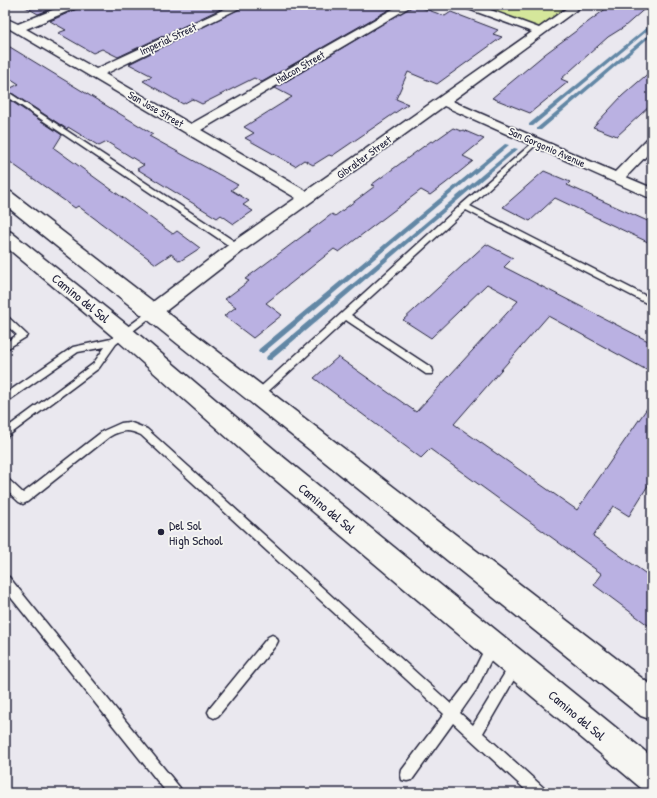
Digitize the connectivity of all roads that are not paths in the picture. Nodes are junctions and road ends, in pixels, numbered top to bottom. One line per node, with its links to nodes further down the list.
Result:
1 (74, 5): 7 (street)
2 (241, 5): 9 (street, Imperial Street)
3 (408, 5): 12 (street, Halcon Street)
4 (467, 5): 8 (street)
5 (578, 5): 8 (street, Gibralter Street)
6 (5, 21): 7 (street, San Jose Street)
7 (18, 28): 9 (street, San Jose Street)
8 (541, 32): 11 (street, Gibralter Street)
9 (96, 74): 12 (street, San Jose Street)
10 (5, 92): 21 (lane)
11 (442, 101): 13 (street, San Gorgonio Avenue); 18 (street, Gibralter Street)
12 (191, 130): 18 (street, San Jose Street)
13 (536, 142): 15 (street, San Gorgonio Avenue); 19 (lane)
14 (652, 142): 15 (street)
15 (617, 178): 16 (street, San Gorgonio Avenue)
16 (652, 194)
17 (5, 196): 23 (street)
18 (307, 198): 21 (street, Gibralter Street)
19 (464, 206): 22 (lane); 24 (lane)
20 (5, 236): 26 (street, Camino del Sol)
21 (237, 247): 23 (street, Gibralter Street)
22 (652, 303)
23 (152, 312): 26 (lane); 29 (street)
24 (345, 315): 28 (lane); 29 (lane)
25 (5, 319): 27 (lane)
26 (119, 338): 30 (lane); 31 (lane); 35 (street, Camino del Sol)
27 (5, 347)
28 (429, 371)
29 (258, 395): 37 (street)
30 (5, 399)
31 (5, 434)
32 (5, 482): 39 (lane)
33 (5, 581): 43 (lane)
34 (272, 641): 38 (lane)
35 (493, 645): 36 (street, Camino del Sol); 39 (lane)
36 (517, 665): 40 (lane); 42 (street, Camino del Sol)
37 (652, 705)
38 (214, 712)
39 (452, 714): 40 (lane); 41 (lane)
40 (475, 734): 44 (lane)
41 (407, 775)
42 (652, 778)
43 (175, 793)
44 (539, 793)

